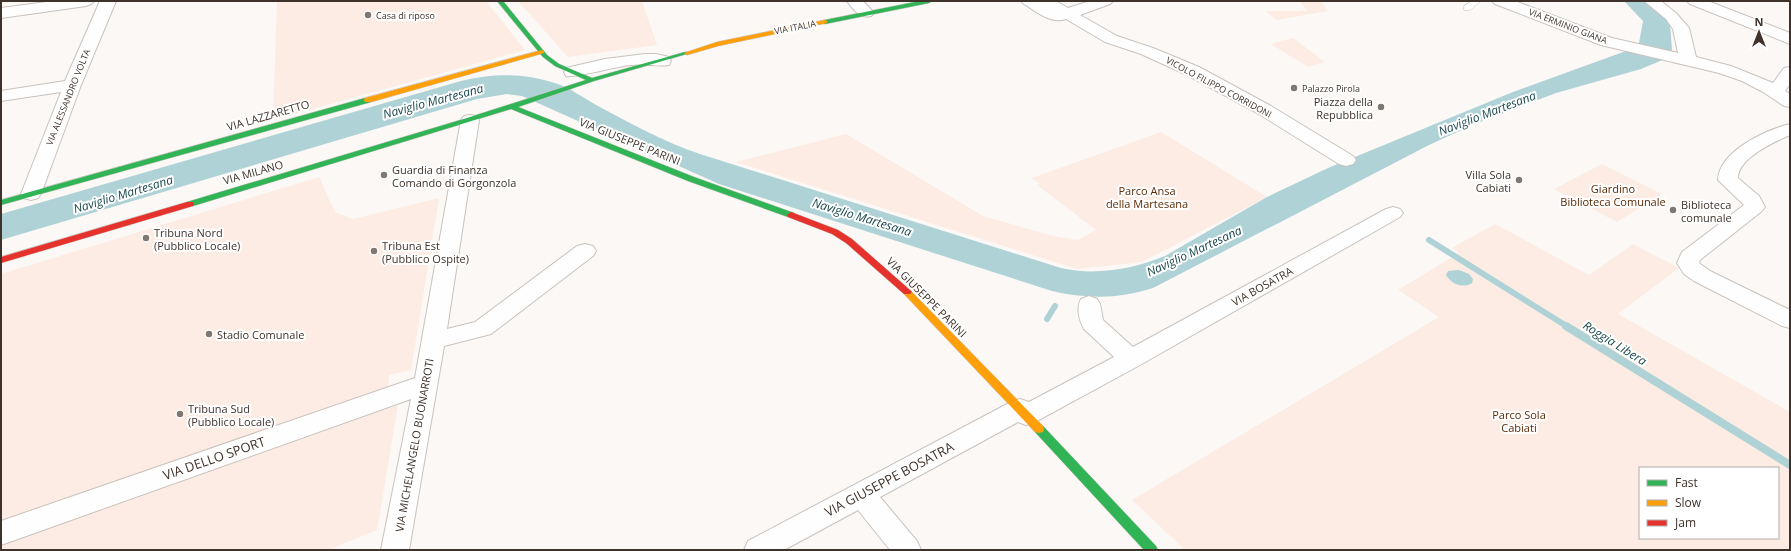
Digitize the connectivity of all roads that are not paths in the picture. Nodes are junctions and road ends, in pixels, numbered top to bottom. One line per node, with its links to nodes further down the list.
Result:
1 (86, 1): 14 (street)
2 (108, 1): 24 (street, VIA ALESSANDRO VOLTA)
3 (500, 1): 18 (street)
4 (855, 1): 15 (street)
5 (927, 1): 15 (street, VIA ITALIA)
6 (1029, 1): 16 (street)
7 (1045, 1): 16 (street, VICOLO FILIPPO CORRIDONI)
8 (1105, 1): 16 (street)
9 (1477, 1): 13 (lane)
10 (1500, 1): 19 (street, VIA ERMINIO GIANA)
11 (1652, 1): 19 (street)
12 (1695, 1): 17 (street)
13 (1467, 8)
14 (1, 13)
15 (866, 13): 20 (street, VIA ITALIA)
16 (1068, 13): 31 (street, VICOLO FILIPPO CORRIDONI)
17 (1790, 40)
18 (542, 52): 22 (street); 32 (street, VIA LAZZARETTO)
19 (1688, 59): 25 (street)
20 (663, 61): 22 (street, VIA ITALIA); 23 (street, VIA ITALIA)
21 (1790, 72): 25 (street)
22 (572, 79): 23 (street); 23 (street, VIA ITALIA); 28 (street, VIA MILANO)
23 (592, 80)
24 (72, 85): 26 (street); 32 (street, VIA ALESSANDRO VOLTA)
25 (1776, 91): 27 (street)
26 (1, 96)
27 (1790, 102)
28 (512, 107): 29 (street, VIA MILANO); 42 (street, VIA GIUSEPPE PARINI)
29 (470, 120): 36 (street, VIA MILANO); 39 (street, VIA MICHELANGELO BUONARROTI)
30 (1790, 129): 38 (street)
31 (1346, 160)
32 (31, 194): 33 (street, VIA LAZZARETTO)
33 (1, 203)
34 (1393, 213): 40 (street, VIA BOSATRA)
35 (585, 251): 39 (street)
36 (1, 260)
37 (1089, 304): 40 (street)
38 (1790, 320)
39 (433, 341): 41 (street, VIA MICHELANGELO BUONARROTI)
40 (1131, 359): 42 (street, VIA BOSATRA)
41 (426, 384): 44 (street, VIA DELLO SPORT); 45 (street, VIA MICHELANGELO BUONARROTI)
42 (1023, 412): 43 (street, VIA GIUSEPPE BOSATRA); 48 (street, VIA GIUSEPPE PARINI)
43 (861, 494): 46 (street, VIA GIUSEPPE BOSATRA); 47 (street)
44 (1, 533)
45 (395, 550)
46 (758, 550)
47 (906, 550)
48 (1152, 550)

